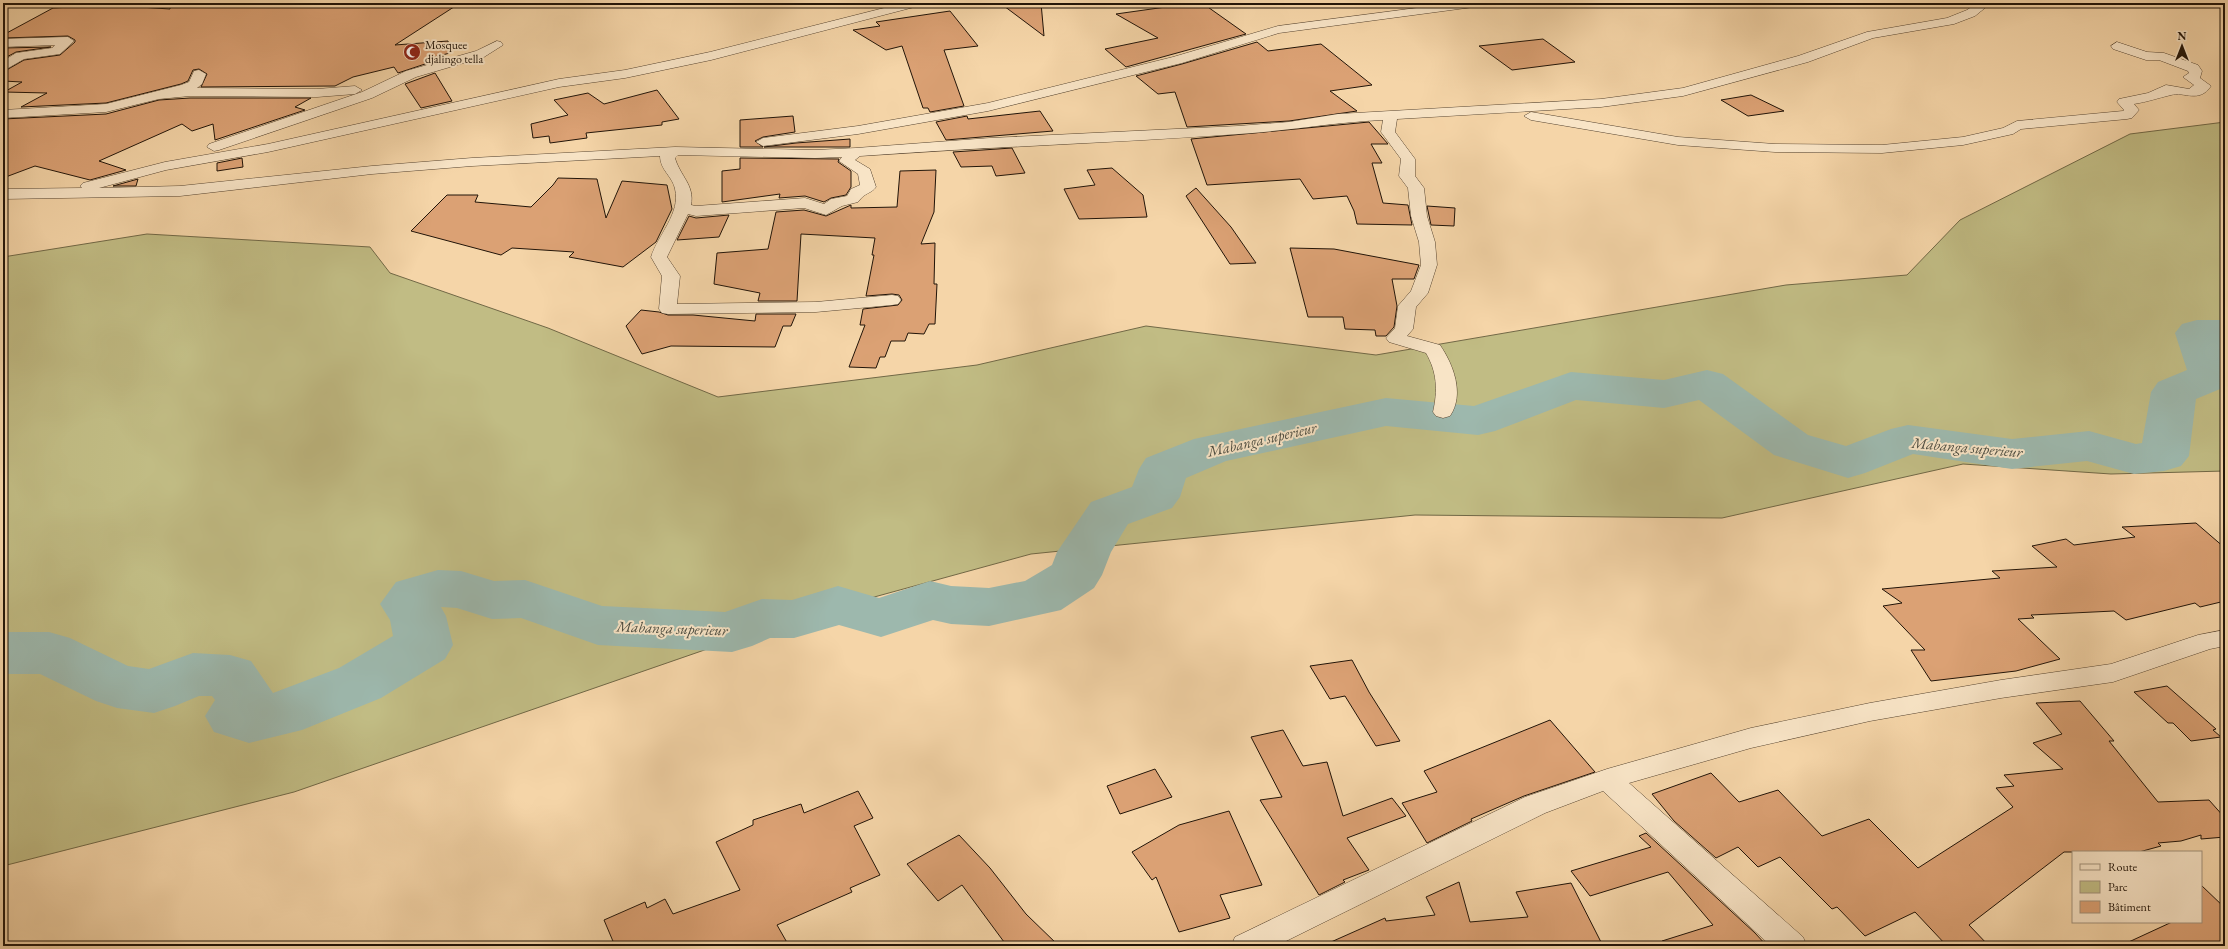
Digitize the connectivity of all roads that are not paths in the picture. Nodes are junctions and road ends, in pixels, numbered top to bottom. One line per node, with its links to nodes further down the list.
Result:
1 (918, 3): 17 (street)
2 (1481, 3): 14 (street)
3 (1984, 3): 11 (street)
4 (3, 43): 7 (street)
5 (497, 45): 9 (street)
6 (2117, 46): 11 (street)
7 (3, 67)
8 (199, 74): 10 (street)
9 (392, 85): 10 (street); 17 (street)
10 (159, 95): 12 (street)
11 (1448, 111): 13 (street)
12 (3, 114)
13 (1391, 115): 16 (street); 22 (street)
14 (705, 150): 15 (street); 16 (street)
15 (675, 151): 19 (street); 20 (street)
16 (856, 152): 20 (street)
17 (165, 166): 19 (street)
18 (3, 194): 19 (street)
19 (54, 195)
20 (684, 208): 21 (street)
21 (892, 300)
22 (1443, 412)
23 (2225, 638): 24 (street)
24 (1607, 779): 25 (street); 26 (street)
25 (1246, 946)
26 (1792, 946)

